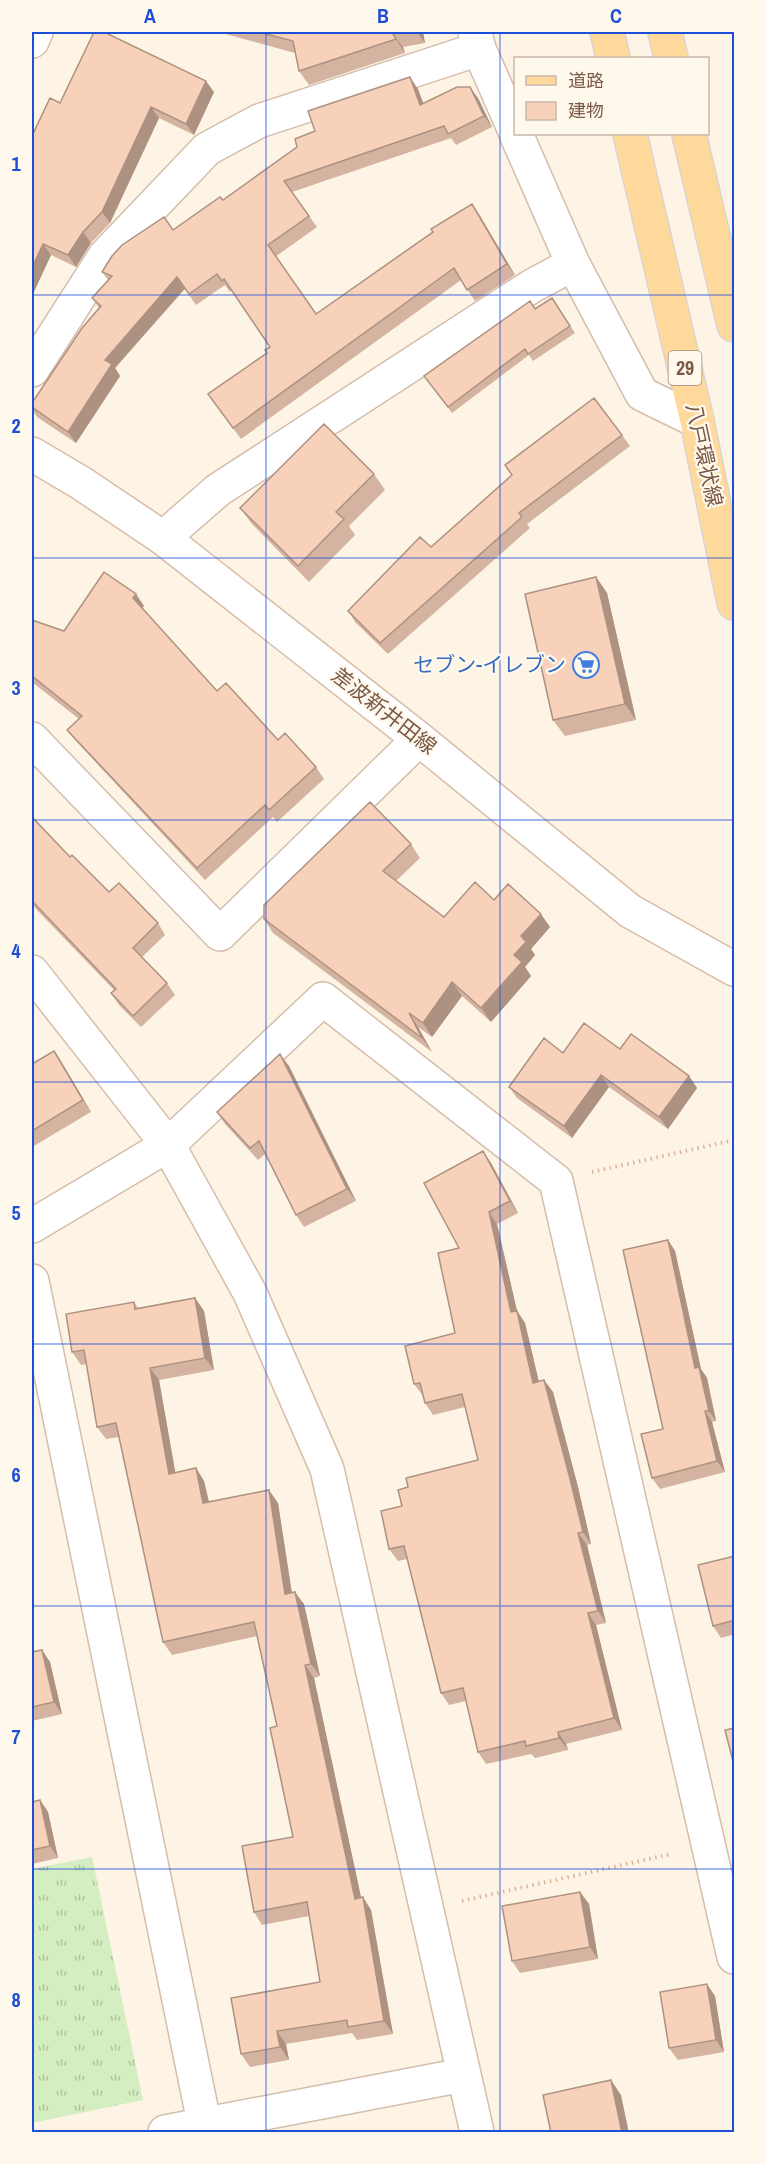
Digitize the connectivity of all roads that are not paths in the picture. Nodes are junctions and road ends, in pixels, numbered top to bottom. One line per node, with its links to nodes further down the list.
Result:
1 (36, 32): 5 (street)
2 (607, 32): 6 (main road)
3 (665, 32): 7 (main road)
4 (477, 40): 8 (street); 14 (street)
5 (32, 41)
6 (613, 57)
7 (671, 57)
8 (514, 128)
9 (517, 135): 12 (street)
10 (630, 135): 15 (main road, 八戸環状線 / 29)
11 (689, 135): 13 (main road)
12 (573, 264): 15 (street); 17 (street)
13 (735, 325)
14 (32, 370)
15 (697, 421): 18 (main road, 八戸環状線 / 29)
16 (32, 454): 17 (street, 差波新井田線)
17 (163, 538): 19 (street, 差波新井田線)
18 (735, 603)
19 (419, 738): 20 (street); 21 (street, 差波新井田線)
20 (32, 739)
21 (735, 969)
22 (32, 972): 23 (street)
23 (168, 1145): 24 (street); 26 (street); 27 (street)
24 (32, 1227)
25 (32, 1281): 28 (street)
26 (735, 1957)
27 (463, 2075): 28 (street); 30 (street)
28 (205, 2128): 29 (street)
29 (165, 2133)
30 (477, 2133)

